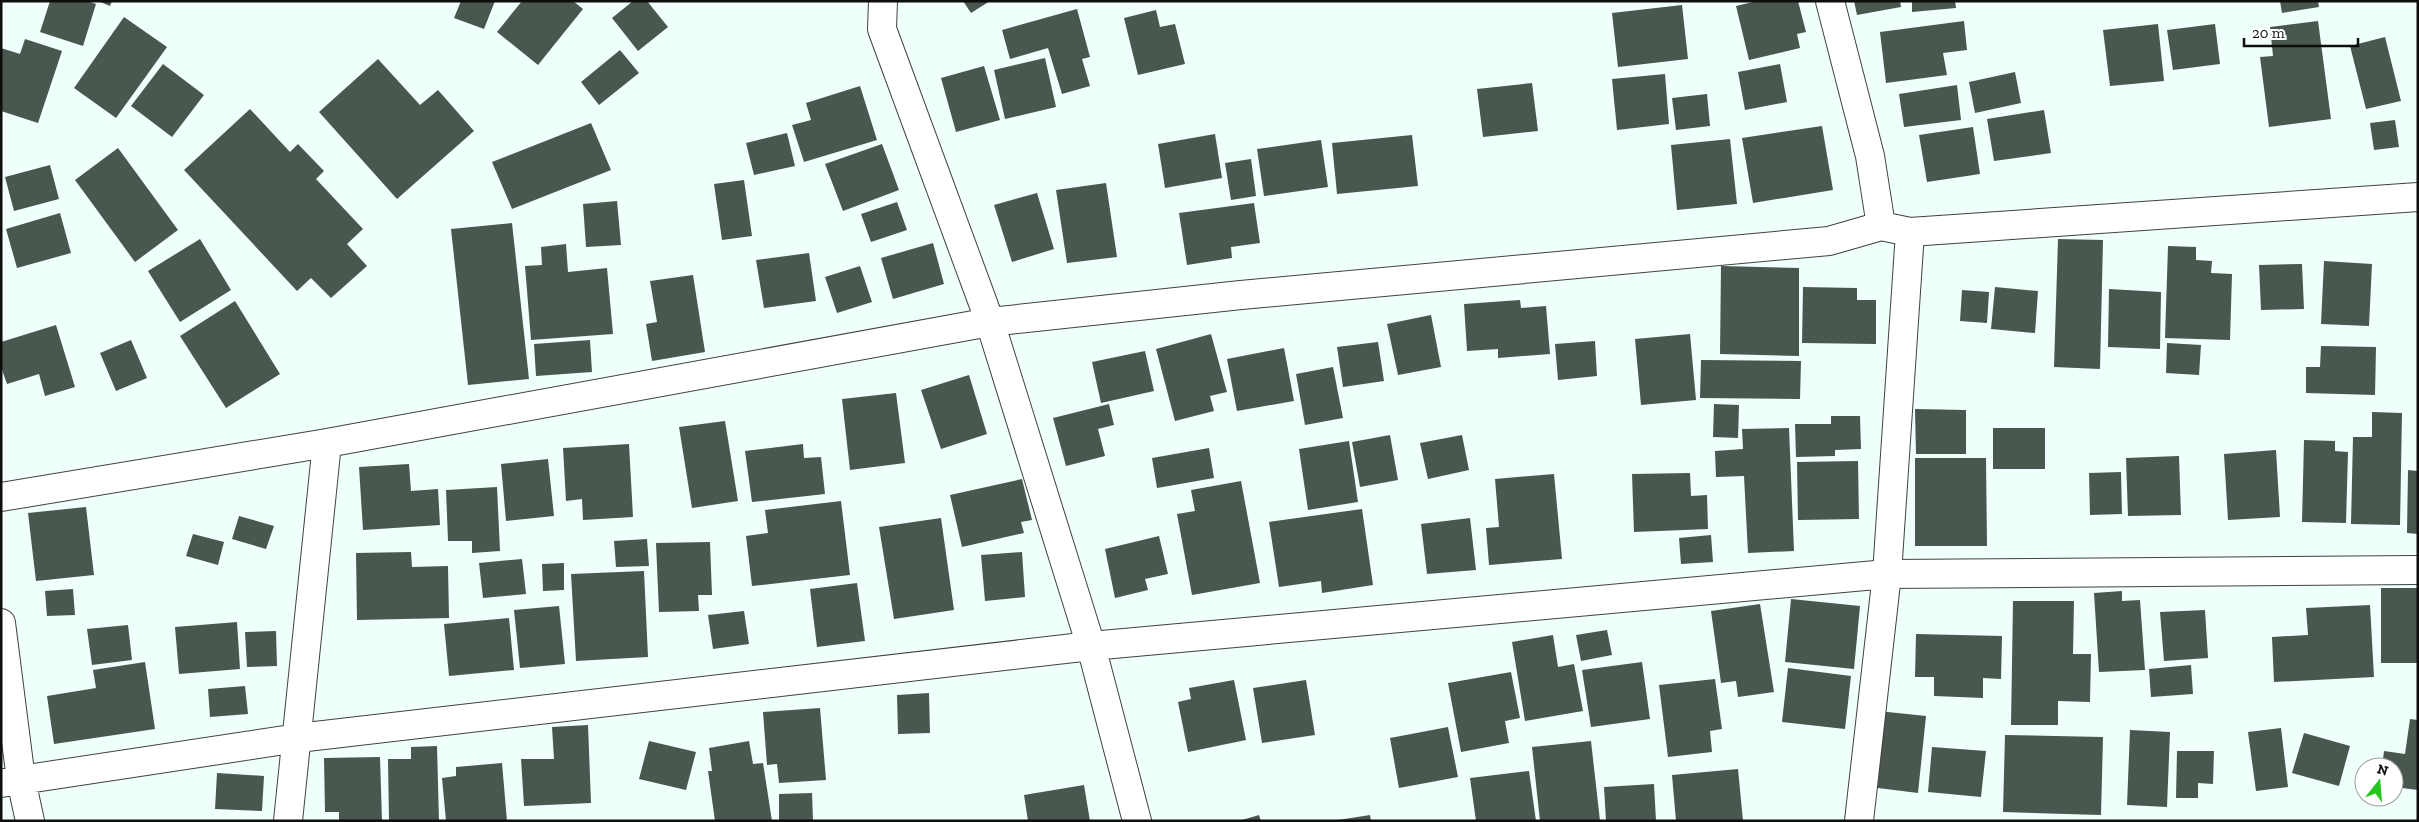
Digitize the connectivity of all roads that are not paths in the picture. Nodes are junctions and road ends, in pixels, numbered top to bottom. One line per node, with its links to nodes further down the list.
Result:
1 (883, 1): 6 (street)
2 (1830, 1): 4 (street)
3 (2418, 197): 5 (street)
4 (1881, 226): 5 (street); 6 (street)
5 (1910, 232): 10 (street)
6 (990, 322): 7 (street); 12 (street)
7 (327, 443): 8 (street); 13 (street)
8 (1, 497)
9 (2418, 570): 10 (street)
10 (1887, 574): 12 (street); 18 (street)
11 (1, 623): 14 (street)
12 (1091, 646): 13 (street); 17 (street)
13 (298, 738): 14 (street); 16 (street)
14 (11, 781): 15 (street)
15 (30, 821)
16 (288, 821)
17 (1137, 821)
18 (1859, 821)

